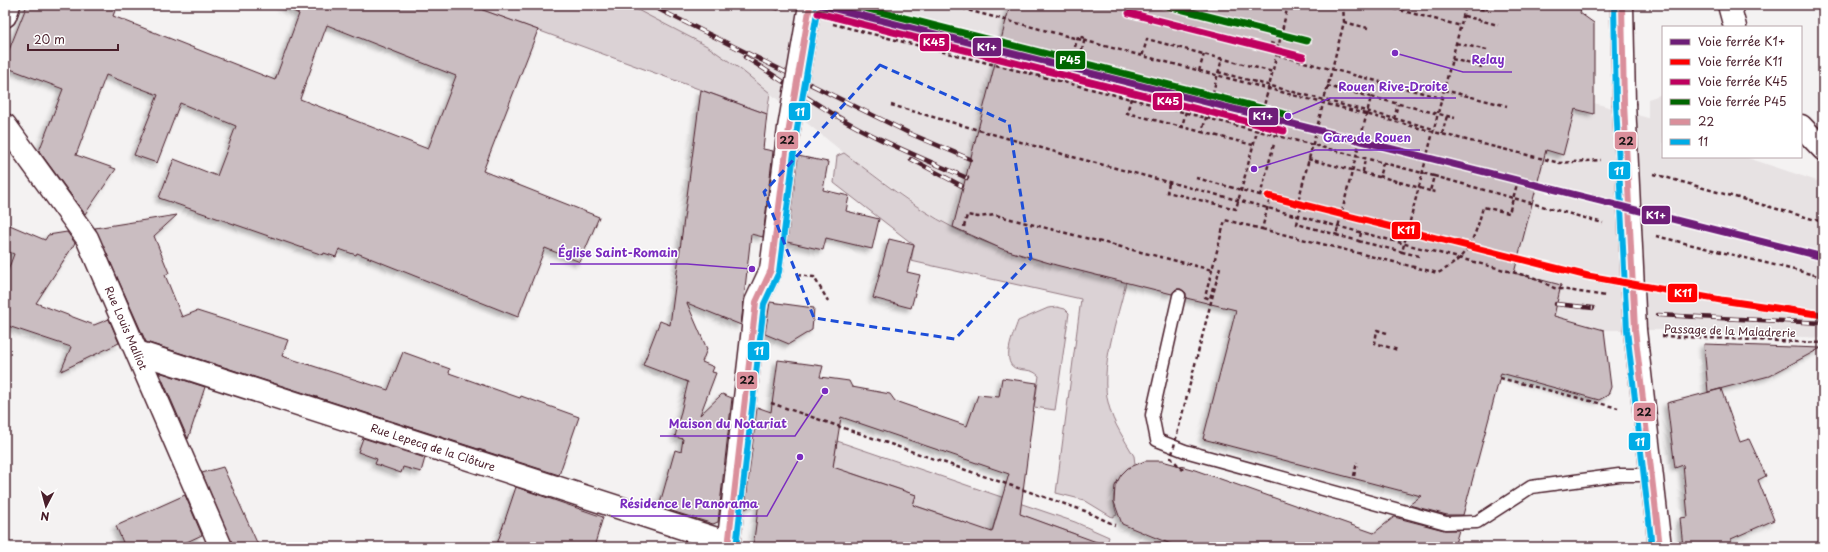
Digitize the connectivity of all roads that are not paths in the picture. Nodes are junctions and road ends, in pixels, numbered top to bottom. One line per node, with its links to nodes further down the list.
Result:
1 (9, 5): 5 (street)
2 (810, 5): 13 (street, bridge)
3 (1622, 5): 12 (street, bridge)
4 (1729, 5): 6 (street)
5 (5, 16)
6 (1735, 26)
7 (5, 125): 11 (street, Rue Louis Malliot)
8 (1802, 127): 9 (street)
9 (1823, 149)
10 (1179, 296): 12 (lane)
11 (137, 352): 13 (street, Rue Lepecq de la Clôture); 14 (street, Rue Louis Malliot)
12 (1652, 475): 15 (street)
13 (729, 545)
14 (221, 547)
15 (1660, 547)

